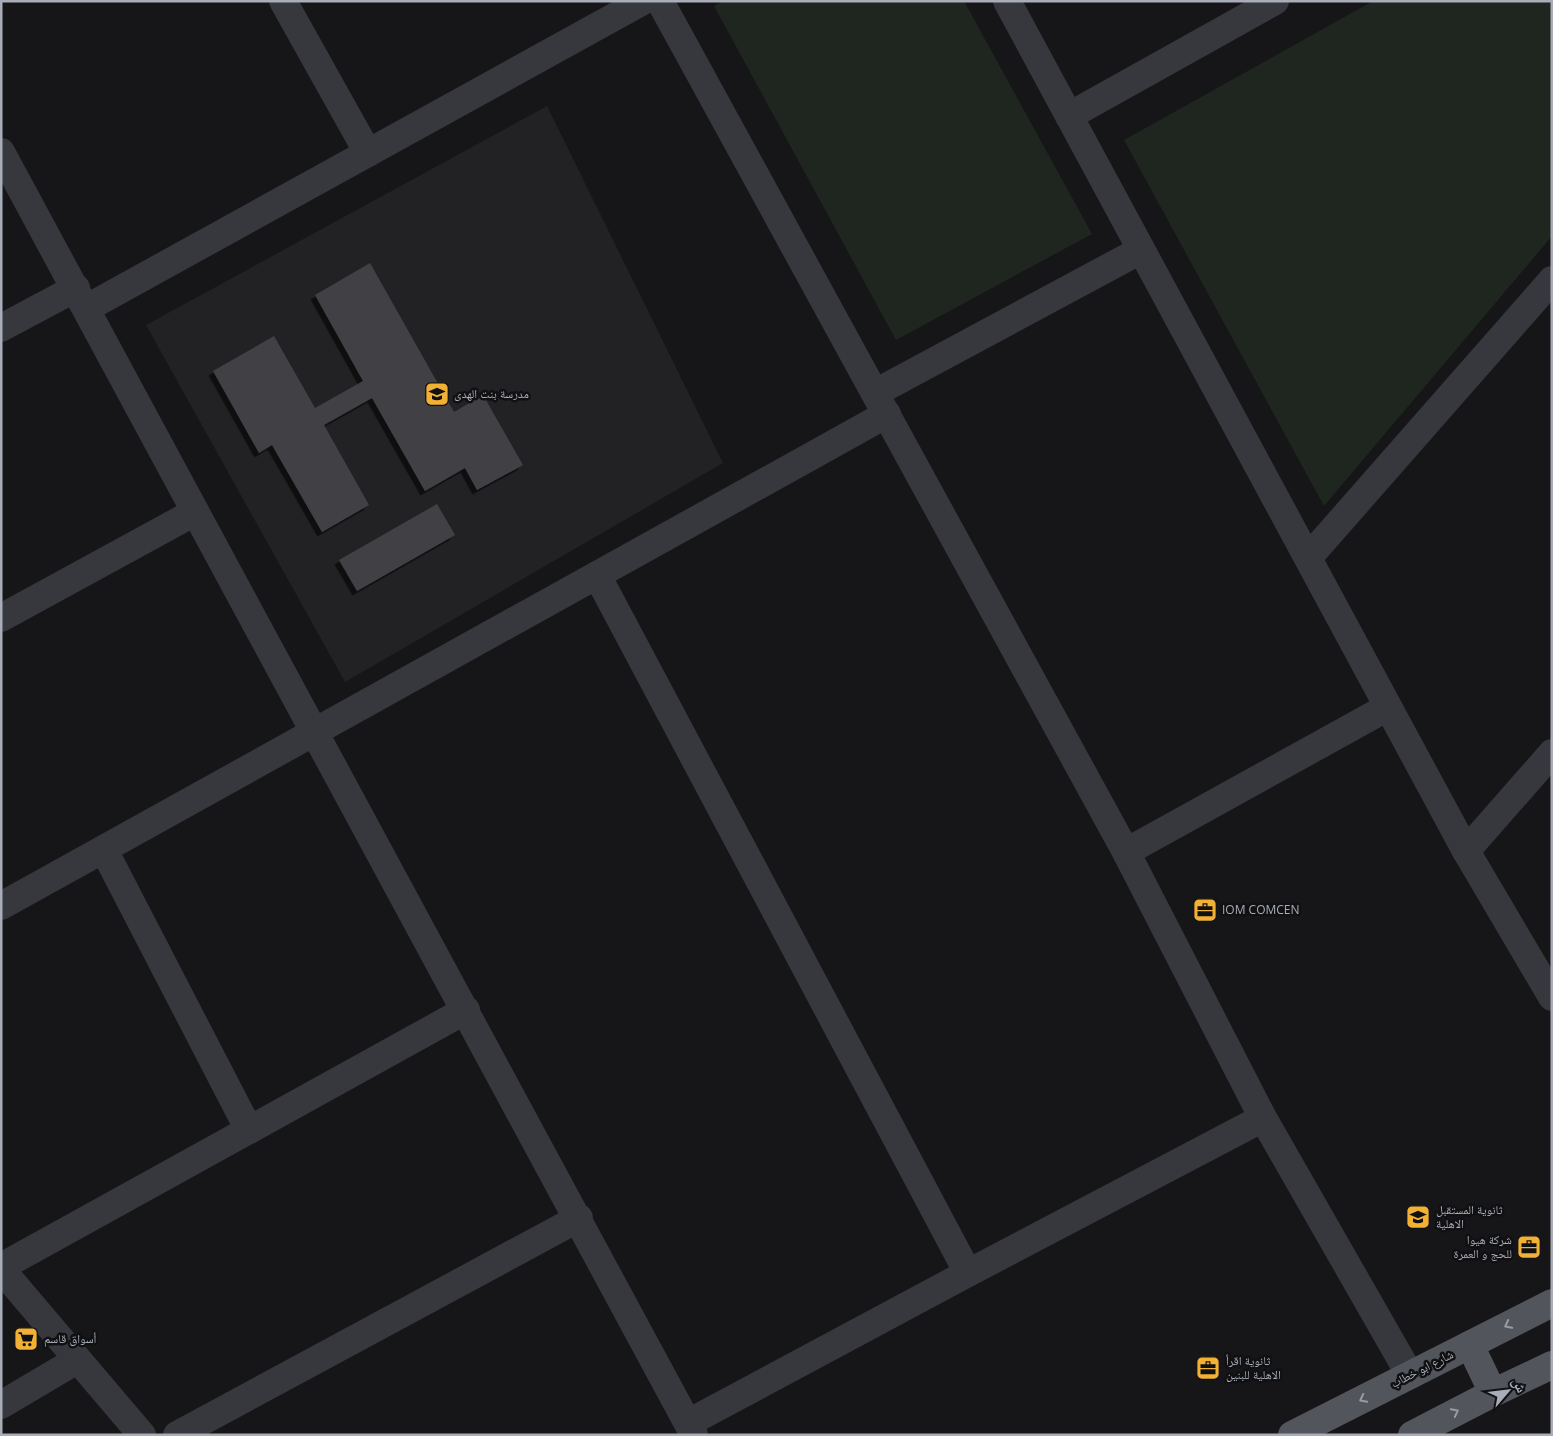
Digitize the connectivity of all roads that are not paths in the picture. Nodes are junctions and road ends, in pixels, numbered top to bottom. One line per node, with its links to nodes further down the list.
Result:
1 (283, 1): 8 (street)
2 (643, 1): 8 (street)
3 (660, 1): 13 (street)
4 (1007, 1): 6 (street)
5 (1275, 1): 6 (street)
6 (1069, 116): 9 (street)
7 (1, 152): 11 (street)
8 (368, 153): 11 (street)
9 (1141, 250): 13 (street); 15 (street)
10 (1552, 280): 15 (street)
11 (81, 298): 12 (street); 14 (street)
12 (1, 328)
13 (881, 404): 16 (street); 23 (street)
14 (195, 512): 17 (street); 19 (street)
15 (1308, 558): 18 (street)
16 (597, 575): 19 (street); 31 (street)
17 (1, 618)
18 (1388, 707): 22 (street); 23 (street)
19 (315, 732): 21 (street); 26 (street)
20 (1552, 753): 22 (street)
21 (104, 850): 24 (street); 28 (street)
22 (1466, 851): 25 (street)
23 (1126, 852): 27 (street)
24 (1, 906)
25 (1552, 996)
26 (466, 1010): 28 (street); 29 (street)
27 (1263, 1118): 31 (street); 36 (street)
28 (249, 1130): 30 (street)
29 (579, 1218): 39 (street); 41 (street)
30 (1, 1268): 34 (street)
31 (968, 1273): 39 (street)
32 (1552, 1303): 33 (main road, شارع ابو خطاب, one-way to 33)
33 (1470, 1345): 36 (main road, شارع ابو خطاب); 37 (main road)
34 (77, 1360): 38 (street); 40 (street)
35 (1552, 1365): 37 (main road)
36 (1410, 1375): 42 (main road, شارع ابو خطاب, one-way to 42)
37 (1493, 1393): 43 (main road, one-way to 37)
38 (1, 1405)
39 (691, 1429)
40 (142, 1435)
41 (177, 1435)
42 (1292, 1435)
43 (1412, 1435)

